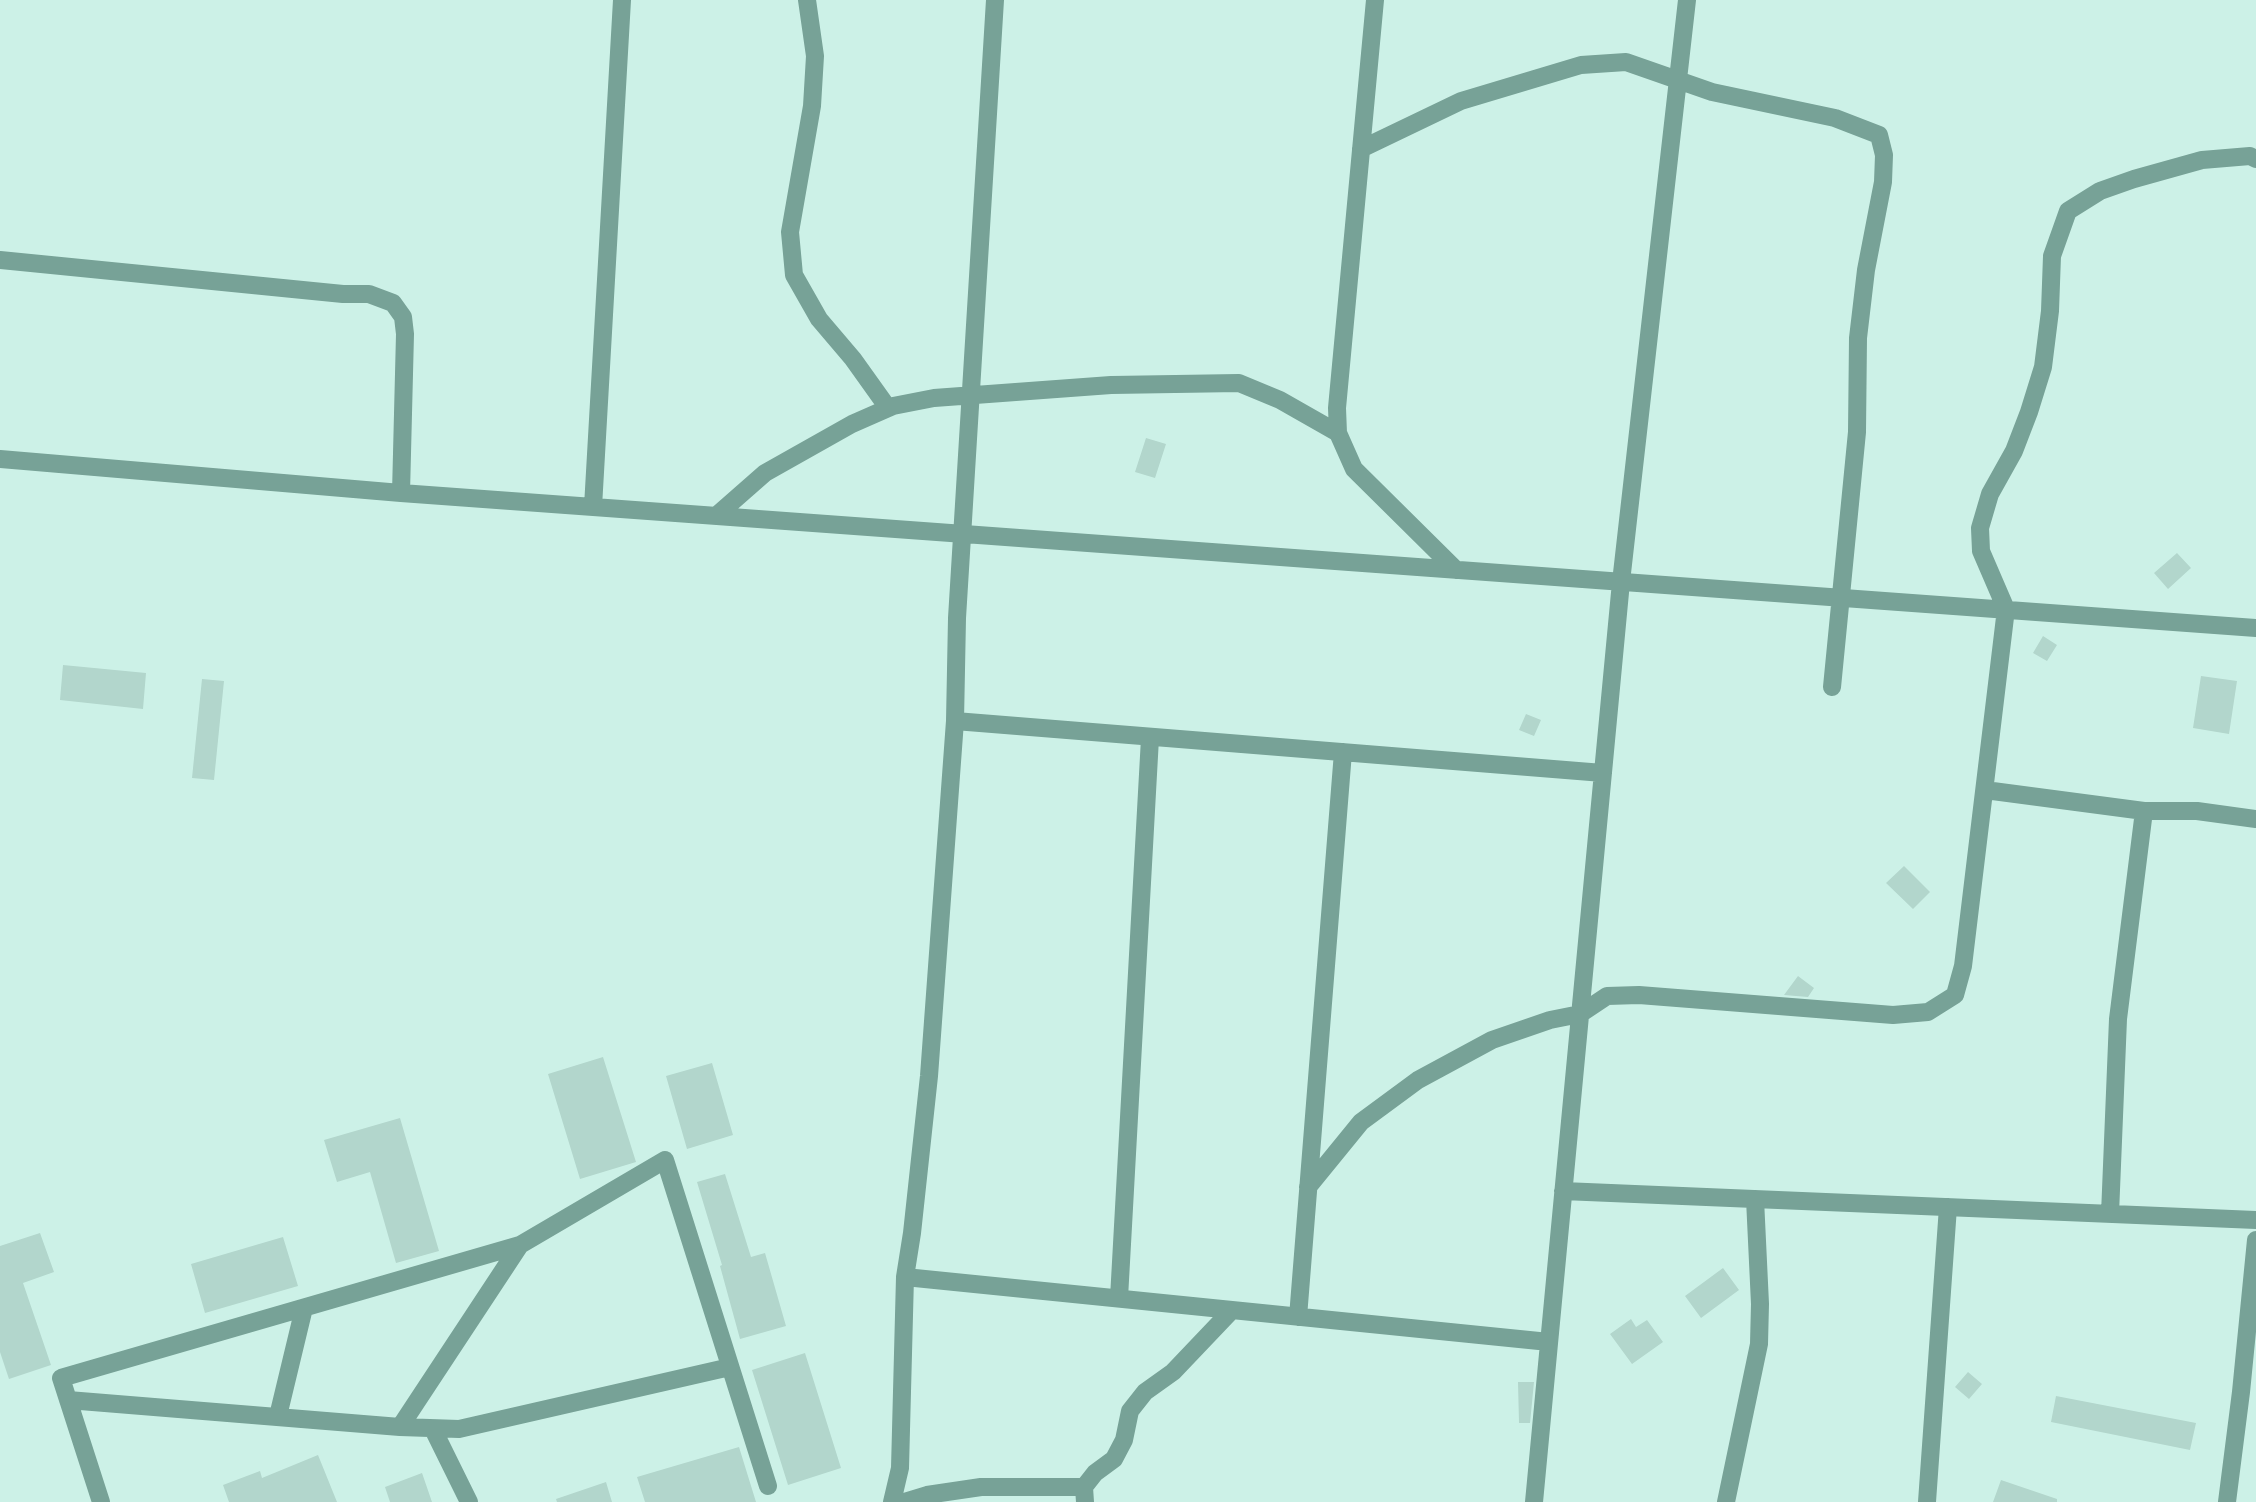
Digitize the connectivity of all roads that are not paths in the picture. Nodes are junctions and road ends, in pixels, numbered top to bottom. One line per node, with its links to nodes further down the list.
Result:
1 (622, 0): 15 (street)
2 (807, 0): 11 (street)
3 (995, 0): 10 (street)
4 (1375, 0): 7 (street)
5 (1687, 0): 6 (street)
6 (1678, 80): 7 (street); 19 (street); 20 (street)
7 (1361, 149): 12 (street)
8 (2256, 159): 21 (street)
9 (0, 260): 14 (street)
10 (971, 395): 11 (street); 12 (street); 17 (street)
11 (888, 408): 16 (street)
12 (1338, 433): 18 (street)
13 (0, 459): 14 (street)
14 (401, 494): 15 (street)
15 (593, 507): 16 (street)
16 (716, 516): 17 (street)
17 (962, 534): 18 (street); 24 (street)
18 (1456, 570): 19 (street)
19 (1620, 582): 20 (street); 27 (street)
20 (1840, 598): 21 (street); 23 (street)
21 (2006, 610): 22 (street); 28 (street)
22 (2256, 628)
23 (1832, 687)
24 (955, 721): 25 (street); 40 (street)
25 (1150, 738): 26 (street); 41 (street)
26 (1343, 752): 27 (street); 32 (street)
27 (1603, 773): 31 (street)
28 (1985, 790): 29 (street); 31 (street)
29 (2144, 811): 30 (street); 36 (street)
30 (2256, 819)
31 (1580, 1014): 32 (street); 33 (street)
32 (1308, 1187): 44 (street)
33 (1563, 1191): 34 (street); 45 (street)
34 (1755, 1199): 35 (street); 59 (street)
35 (1948, 1207): 36 (street); 60 (street)
36 (2110, 1214): 37 (street)
37 (2256, 1220)
38 (2256, 1240): 47 (street)
39 (520, 1245): 42 (street); 46 (street); 50 (street)
40 (905, 1278): 41 (street); 56 (street)
41 (1119, 1298): 43 (street)
42 (304, 1308): 48 (street); 49 (street)
43 (1232, 1310): 44 (street); 53 (street)
44 (1298, 1317): 45 (street)
45 (1549, 1342): 58 (street)
46 (730, 1367): 51 (street); 52 (street)
47 (2248, 1393): 61 (street)
48 (68, 1400): 49 (street); 54 (street)
49 (278, 1416): 50 (street)
50 (400, 1427): 51 (street)
51 (433, 1429): 55 (street)
52 (768, 1486)
53 (1085, 1495): 57 (street)
54 (101, 1502)
55 (469, 1502)
56 (892, 1502)
57 (904, 1502)
58 (1534, 1502)
59 (1726, 1502)
60 (1927, 1502)
61 (2227, 1502)

